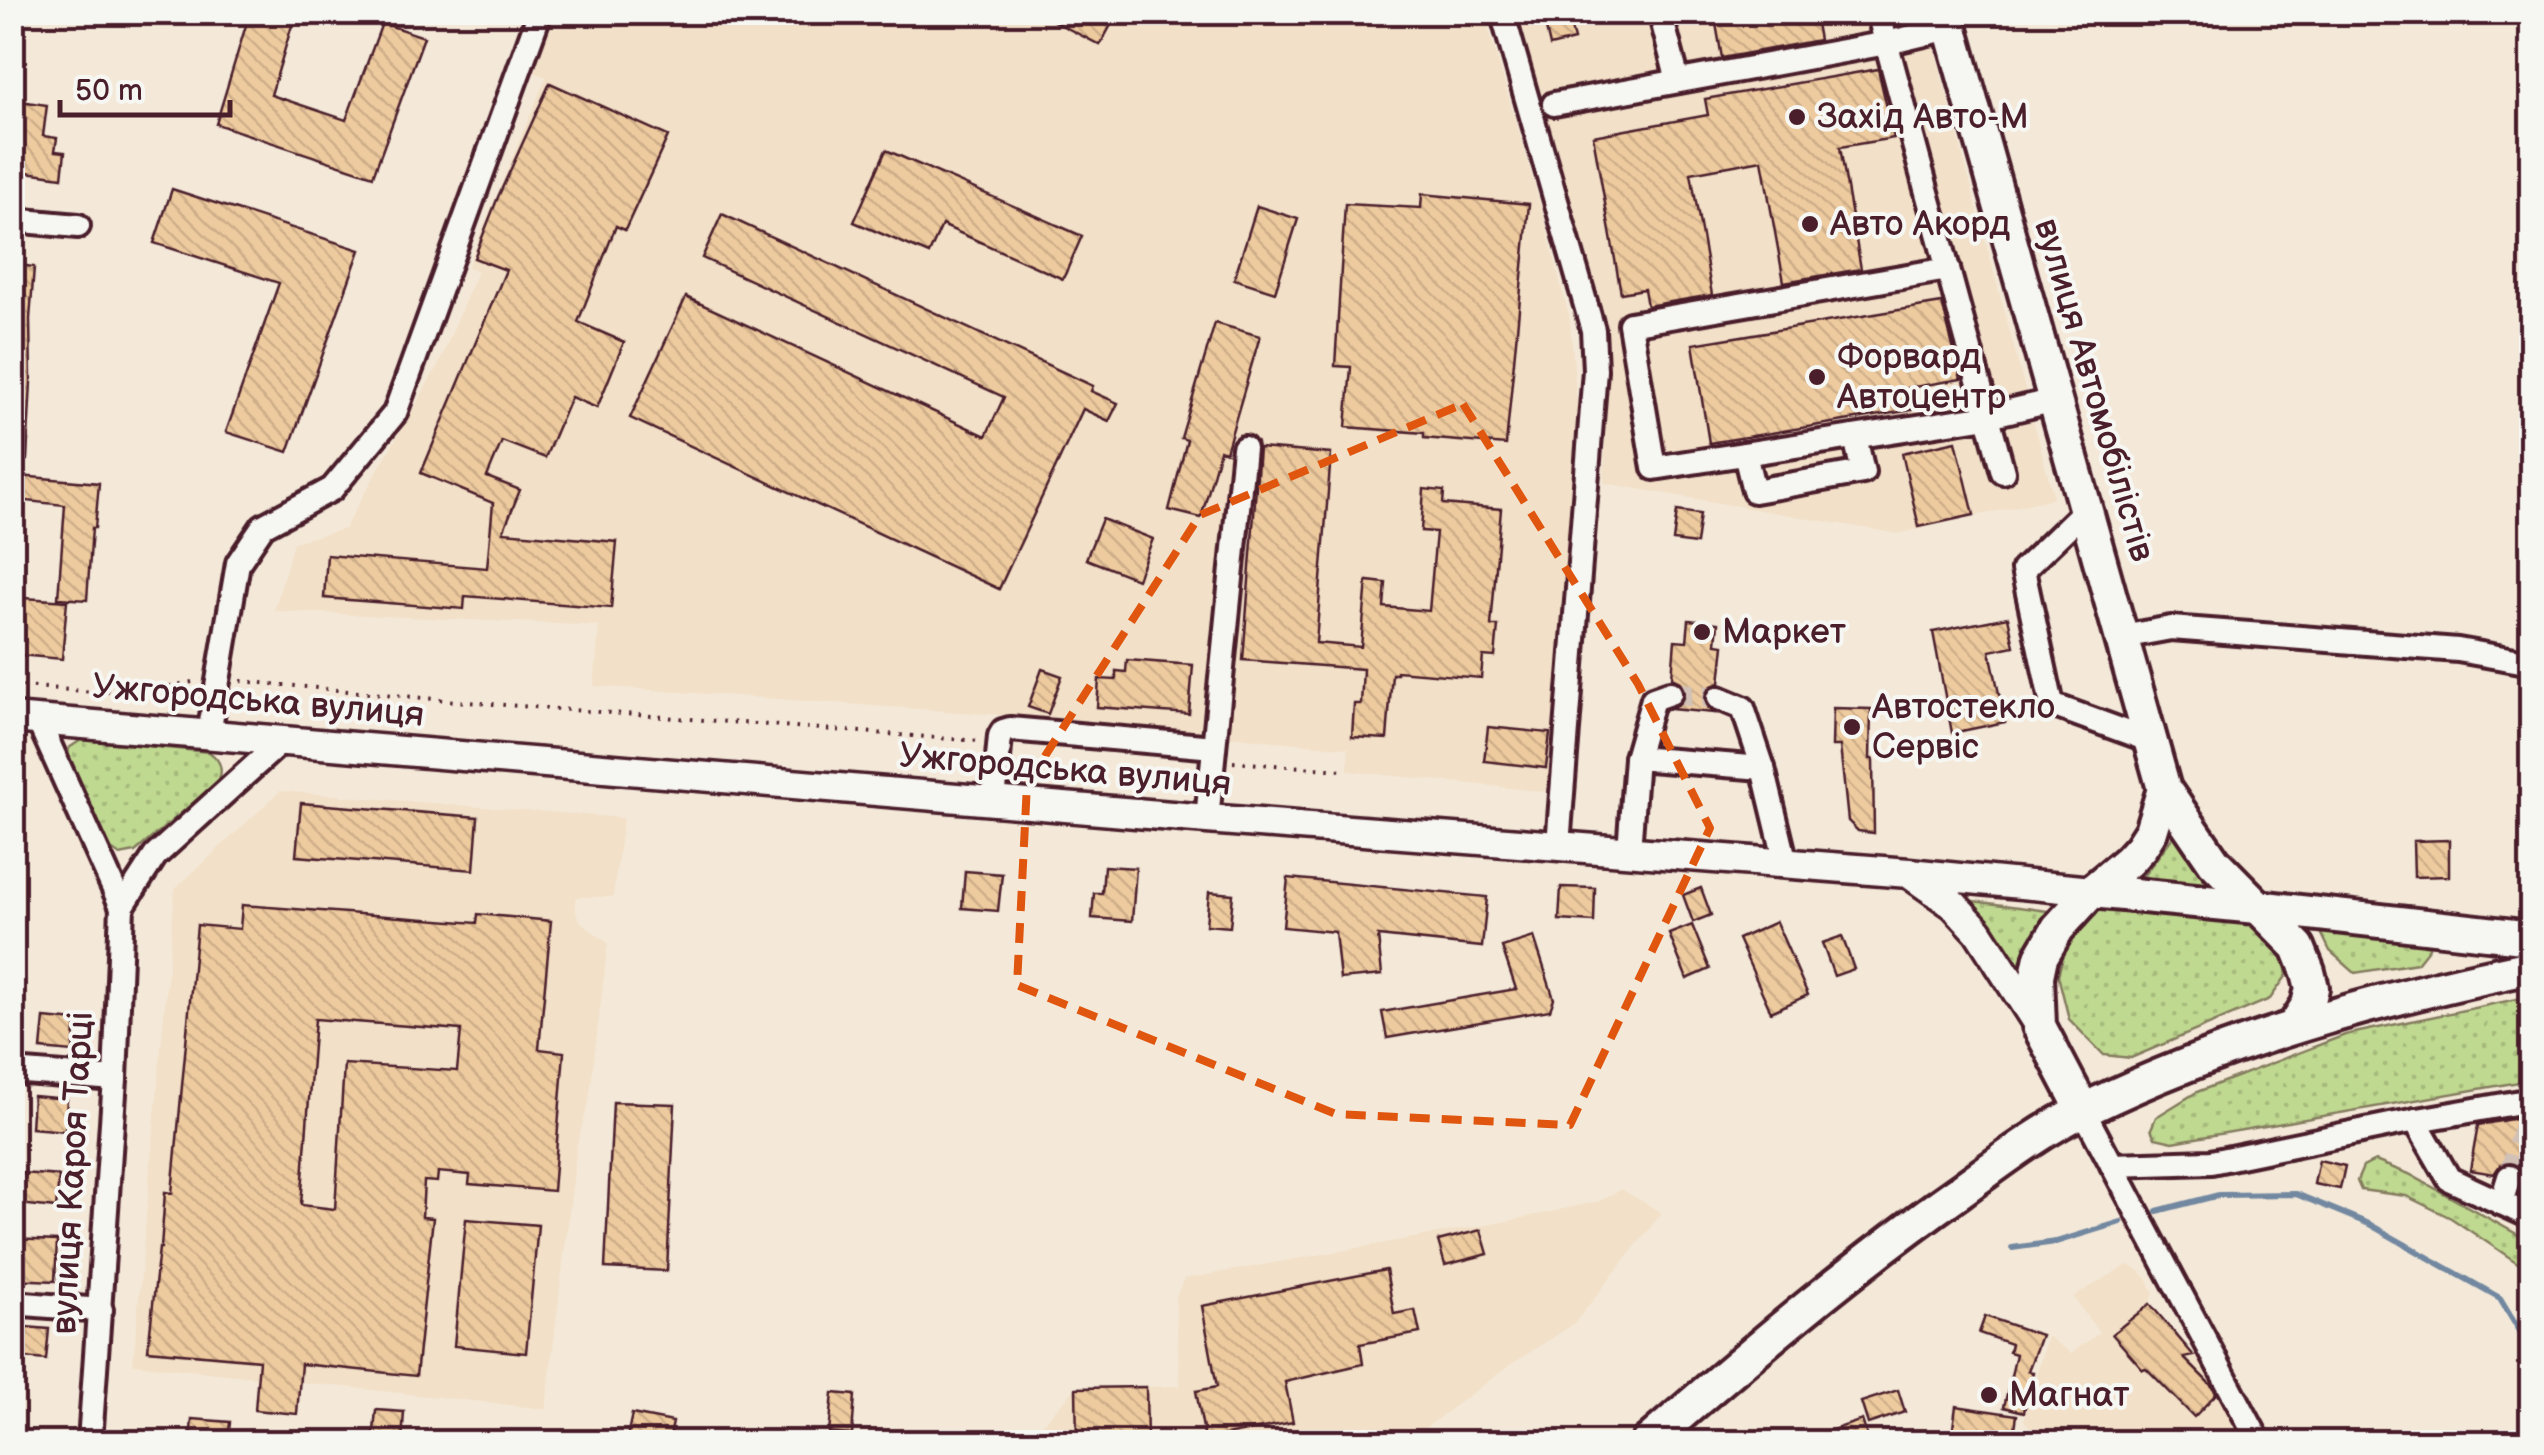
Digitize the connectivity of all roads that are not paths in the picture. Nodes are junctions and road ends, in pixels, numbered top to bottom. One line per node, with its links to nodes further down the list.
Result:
1 (540, 12): 24 (street)
2 (1502, 12): 33 (street)
3 (1660, 12): 7 (street)
4 (1878, 12): 6 (street)
5 (1948, 20): 6 (street); 12 (highway, вулиця Автомобілістів)
6 (1886, 43): 7 (street); 11 (street)
7 (1678, 81): 8 (street)
8 (1554, 104)
9 (12, 220): 10 (street)
10 (78, 226)
11 (1948, 269): 13 (street); 16 (street)
12 (2056, 400): 13 (street); 18 (highway, вулиця Автомобілістів)
13 (1988, 416): 14 (street); 17 (street)
14 (1854, 437): 16 (street); 16 (street)
15 (1244, 448): 27 (street)
16 (1745, 454)
17 (2003, 472)
18 (2086, 508): 19 (highway, вулиця Автомобілістів); 26 (street)
19 (2122, 637): 20 (street); 26 (highway, вулиця Автомобілістів)
20 (2532, 663)
21 (1670, 693): 28 (street)
22 (1719, 698): 29 (street)
23 (25, 719): 24 (main road, Ужгородська вулиця); 39 (street, вулиця Кароя Тарці)
24 (209, 734): 25 (main road, Ужгородська вулиця)
25 (283, 740): 31 (main road, Ужгородська вулиця); 39 (street)
26 (2151, 741): 30 (highway, вулиця Автомобілістів)
27 (1214, 754): 31 (street); 32 (street)
28 (1636, 758): 29 (street); 34 (street)
29 (1763, 768): 35 (street)
30 (2164, 788): 37 (highway); 38 (highway, вулиця Автомобілістів)
31 (994, 802): 32 (main road, Ужгородська вулиця)
32 (1207, 819): 33 (main road, Ужгородська вулиця)
33 (1558, 845): 34 (main road, Ужгородська вулиця)
34 (1629, 850): 35 (main road, Ужгородська вулиця)
35 (1786, 863): 36 (main road, Ужгородська вулиця)
36 (1909, 873): 37 (main road, Ужгородська вулиця); 43 (main road)
37 (2092, 891): 38 (highway); 43 (highway)
38 (2257, 906): 40 (highway); 42 (highway, вулиця Автомобілістів)
39 (122, 907): 45 (street, вулиця Кароя Тарці)
40 (2532, 938)
41 (2532, 967): 42 (highway)
42 (2295, 1025): 46 (highway)
43 (2039, 1026): 46 (highway)
44 (12, 1071): 45 (street)
45 (115, 1079): 54 (street, вулиця Кароя Тарці)
46 (2083, 1110): 49 (street); 56 (highway)
47 (2530, 1110): 48 (street)
48 (2416, 1120): 49 (street); 51 (street)
49 (2112, 1165): 57 (street)
50 (2509, 1177): 51 (street)
51 (2501, 1203): 52 (street)
52 (2532, 1217)
53 (12, 1303): 54 (street)
54 (101, 1310): 55 (street, вулиця Кароя Тарці)
55 (90, 1442)
56 (1648, 1442)
57 (2259, 1442)

